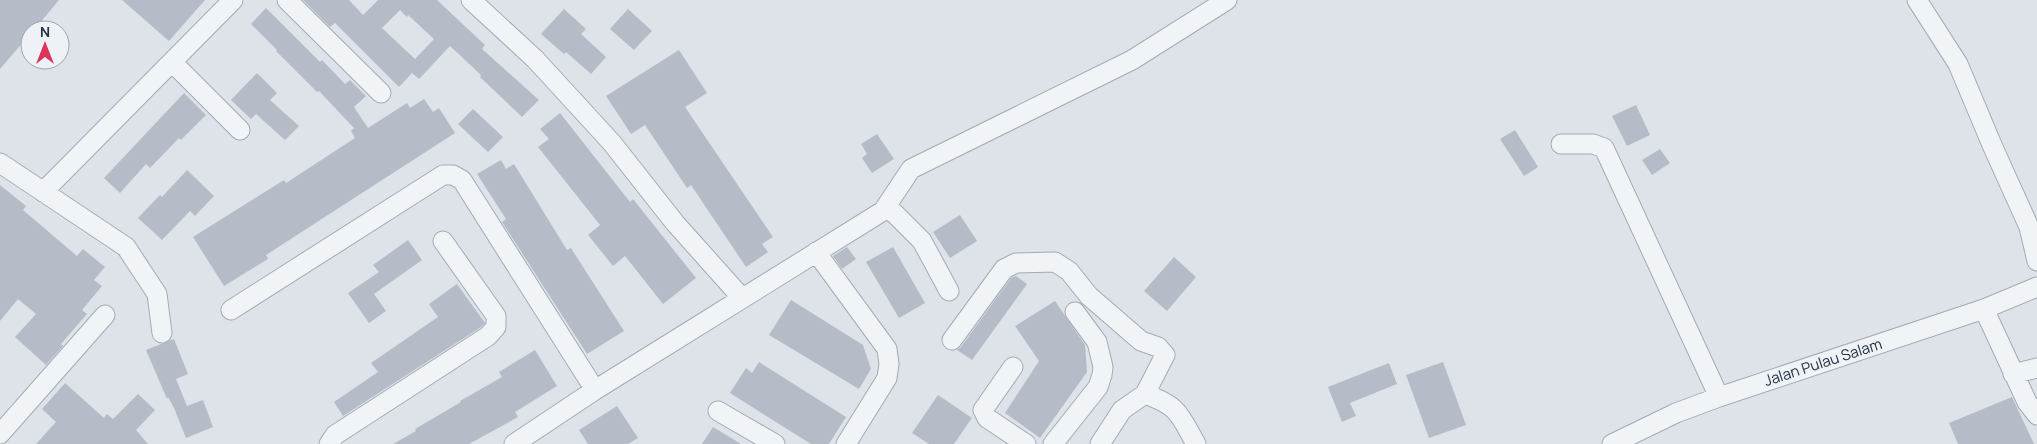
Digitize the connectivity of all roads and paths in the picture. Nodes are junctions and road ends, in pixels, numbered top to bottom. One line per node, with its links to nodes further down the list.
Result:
1 (233, 0): 6 (street)
2 (287, 0): 7 (street)
3 (471, 0): 18 (street)
4 (1227, 0): 12 (street)
5 (1917, 0): 15 (street)
6 (172, 62): 8 (street); 11 (street)
7 (380, 93)
8 (240, 130)
9 (1561, 144): 30 (street)
10 (0, 163): 11 (street)
11 (44, 192): 23 (street)
12 (883, 211): 14 (street); 17 (street)
13 (443, 241): 36 (street)
14 (816, 252): 18 (street); 38 (street)
15 (2037, 261)
16 (2037, 287): 19 (street, Jalan Pulau Salam)
17 (949, 291)
18 (742, 298): 28 (street)
19 (1984, 309): 27 (street); 30 (street, Jalan Pulau Salam)
20 (231, 310): 28 (street)
21 (1075, 312): 40 (street)
22 (105, 315): 33 (street)
23 (162, 333)
24 (952, 340): 29 (street)
25 (1013, 367): 39 (street)
26 (2037, 368): 27 (street)
27 (2013, 374): 32 (street)
28 (595, 390): 35 (street)
29 (1145, 394): 41 (street); 42 (street)
30 (1719, 397): 34 (street, Jalan Pulau Salam)
31 (718, 411): 37 (street)
32 (2037, 415)
33 (0, 434)
34 (1643, 437): 43 (street, Jalan Pulau Salam)
35 (522, 442)
36 (329, 444)
37 (775, 444)
38 (846, 444)
39 (1026, 444)
40 (1052, 444)
41 (1100, 444)
42 (1196, 444)
43 (1612, 444)

